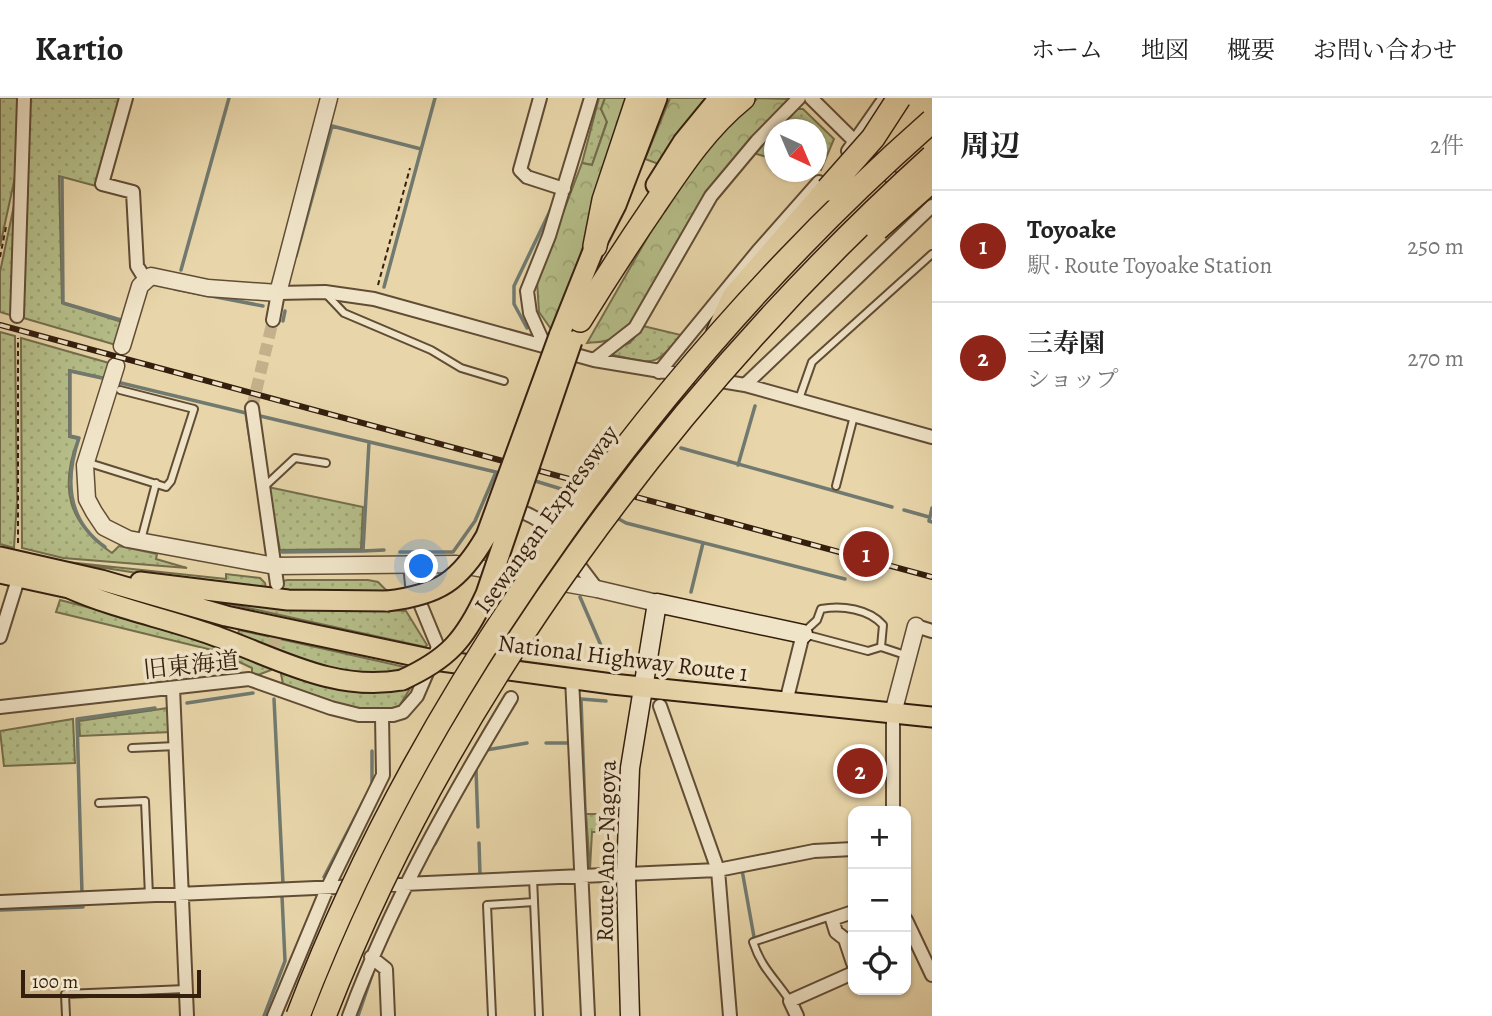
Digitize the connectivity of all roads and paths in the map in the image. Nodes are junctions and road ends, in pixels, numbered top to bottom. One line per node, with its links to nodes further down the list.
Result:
1 (24, 98): 28 (street)
2 (126, 98): 24 (street)
3 (330, 98): 26 (street)
4 (540, 98): 19 (street)
5 (591, 98): 19 (street)
6 (638, 98): 21 (highway)
7 (657, 98): 21 (highway)
8 (719, 98): 30 (highway)
9 (744, 98): 30 (highway)
10 (799, 98): 34 (street)
11 (811, 98): 15 (street)
12 (884, 98): 15 (street)
13 (899, 98): 32 (highway, bridge)
14 (932, 121): 32 (highway, Isewangan Expressway, bridge)
15 (855, 143): 20 (street); 36 (street)
16 (932, 157): 23 (highway, Isewangan Expressway, bridge)
17 (410, 168): 27 (path)
18 (932, 180): 23 (highway, bridge)
19 (564, 189): 30 (street)
20 (929, 208): 38 (street)
21 (595, 246): 30 (highway)
22 (932, 254): 40 (lane)
23 (826, 259): 109 (highway, Isewangan Expressway, bridge)
24 (145, 279): 26 (street); 33 (street)
25 (325, 292): 26 (street); 27 (street); 37 (lane)
26 (278, 293): 29 (street)
27 (374, 299): 30 (street)
28 (17, 316)
29 (273, 320)
30 (564, 335): 34 (street); 54 (highway, bridge); 56 (highway, bridge)
31 (18, 338): 53 (path)
32 (714, 342): 108 (highway, Isewangan Expressway, bridge)
33 (122, 346)
34 (594, 360): 36 (street)
35 (116, 366): 44 (street)
36 (659, 372): 38 (street)
37 (504, 381)
38 (745, 385): 40 (street)
39 (120, 390): 46 (lane)
40 (799, 400): 42 (street)
41 (252, 408): 48 (street)
42 (855, 415): 43 (street); 47 (lane)
43 (932, 437)
44 (86, 462): 46 (lane); 49 (street)
45 (326, 463): 48 (lane)
46 (156, 484): 49 (lane)
47 (836, 485)
48 (262, 488): 52 (street)
49 (140, 541): 52 (street)
50 (456, 564): 51 (street); 57 (street); 57 (street)
51 (410, 565): 52 (street); 65 (street)
52 (275, 566): 55 (street)
53 (7, 567): 54 (highway, National Highway Route 1); 56 (highway, National Highway Route 1); 62 (street)
54 (101, 580): 59 (highway, National Highway Route 1)
55 (277, 584)
56 (69, 589): 59 (highway, National Highway Route 1)
57 (597, 589): 58 (street)
58 (657, 603): 61 (main road); 69 (main road, Route Ano-Nagoya)
59 (187, 607): 65 (highway, National Highway Route 1)
60 (924, 628): 64 (street)
61 (803, 634): 63 (lane); 63 (lane); 72 (street)
62 (0, 637)
63 (881, 648): 64 (lane)
64 (907, 656): 75 (street)
65 (433, 660): 67 (highway, National Highway Route 1); 76 (street)
66 (274, 669): 68 (street)
67 (572, 678): 69 (highway, National Highway Route 1); 87 (street)
68 (272, 685): 70 (street, 旧東海道); 76 (street, 旧東海道)
69 (642, 687): 72 (highway, National Highway Route 1); 86 (main road, Route Ano-Nagoya)
70 (173, 688): 74 (street, 旧東海道); 78 (street)
71 (511, 698): 83 (street)
72 (786, 702): 75 (highway, National Highway Route 1)
73 (660, 706): 85 (street)
74 (0, 707)
75 (893, 713): 77 (highway, National Highway Route 1); 82 (street)
76 (382, 716): 80 (street)
77 (932, 718)
78 (176, 746): 79 (lane); 91 (street)
79 (132, 748)
80 (383, 775): 83 (street); 90 (street)
81 (99, 803): 92 (lane)
82 (893, 806)
83 (444, 808): 89 (street)
84 (848, 849): 85 (street)
85 (718, 870): 86 (street); 116 (street)
86 (626, 875): 87 (street); 115 (main road, Route Ano-Nagoya)
87 (582, 876): 88 (street); 114 (street)
88 (533, 878): 89 (street); 94 (lane)
89 (405, 883): 90 (street); 100 (street)
90 (327, 889): 91 (street); 107 (street)
91 (183, 894): 92 (street); 103 (street)
92 (149, 896): 93 (street)
93 (0, 902)
94 (534, 902): 112 (lane); 113 (lane)
95 (848, 914): 96 (street)
96 (832, 919): 99 (street); 104 (lane)
97 (911, 928): 98 (street)
98 (924, 947): 102 (street)
99 (848, 948)
100 (371, 957): 110 (street); 111 (street)
101 (848, 975): 104 (street)
102 (932, 975)
103 (186, 989): 105 (lane); 106 (street)
104 (790, 1001): 117 (street)
105 (66, 1016)
106 (187, 1016)
107 (274, 1016)
108 (298, 1016)
109 (324, 1016)
110 (349, 1016)
111 (388, 1016)
112 (492, 1016)
113 (539, 1016)
114 (588, 1016)
115 (630, 1016)
116 (730, 1016)
117 (797, 1016)

